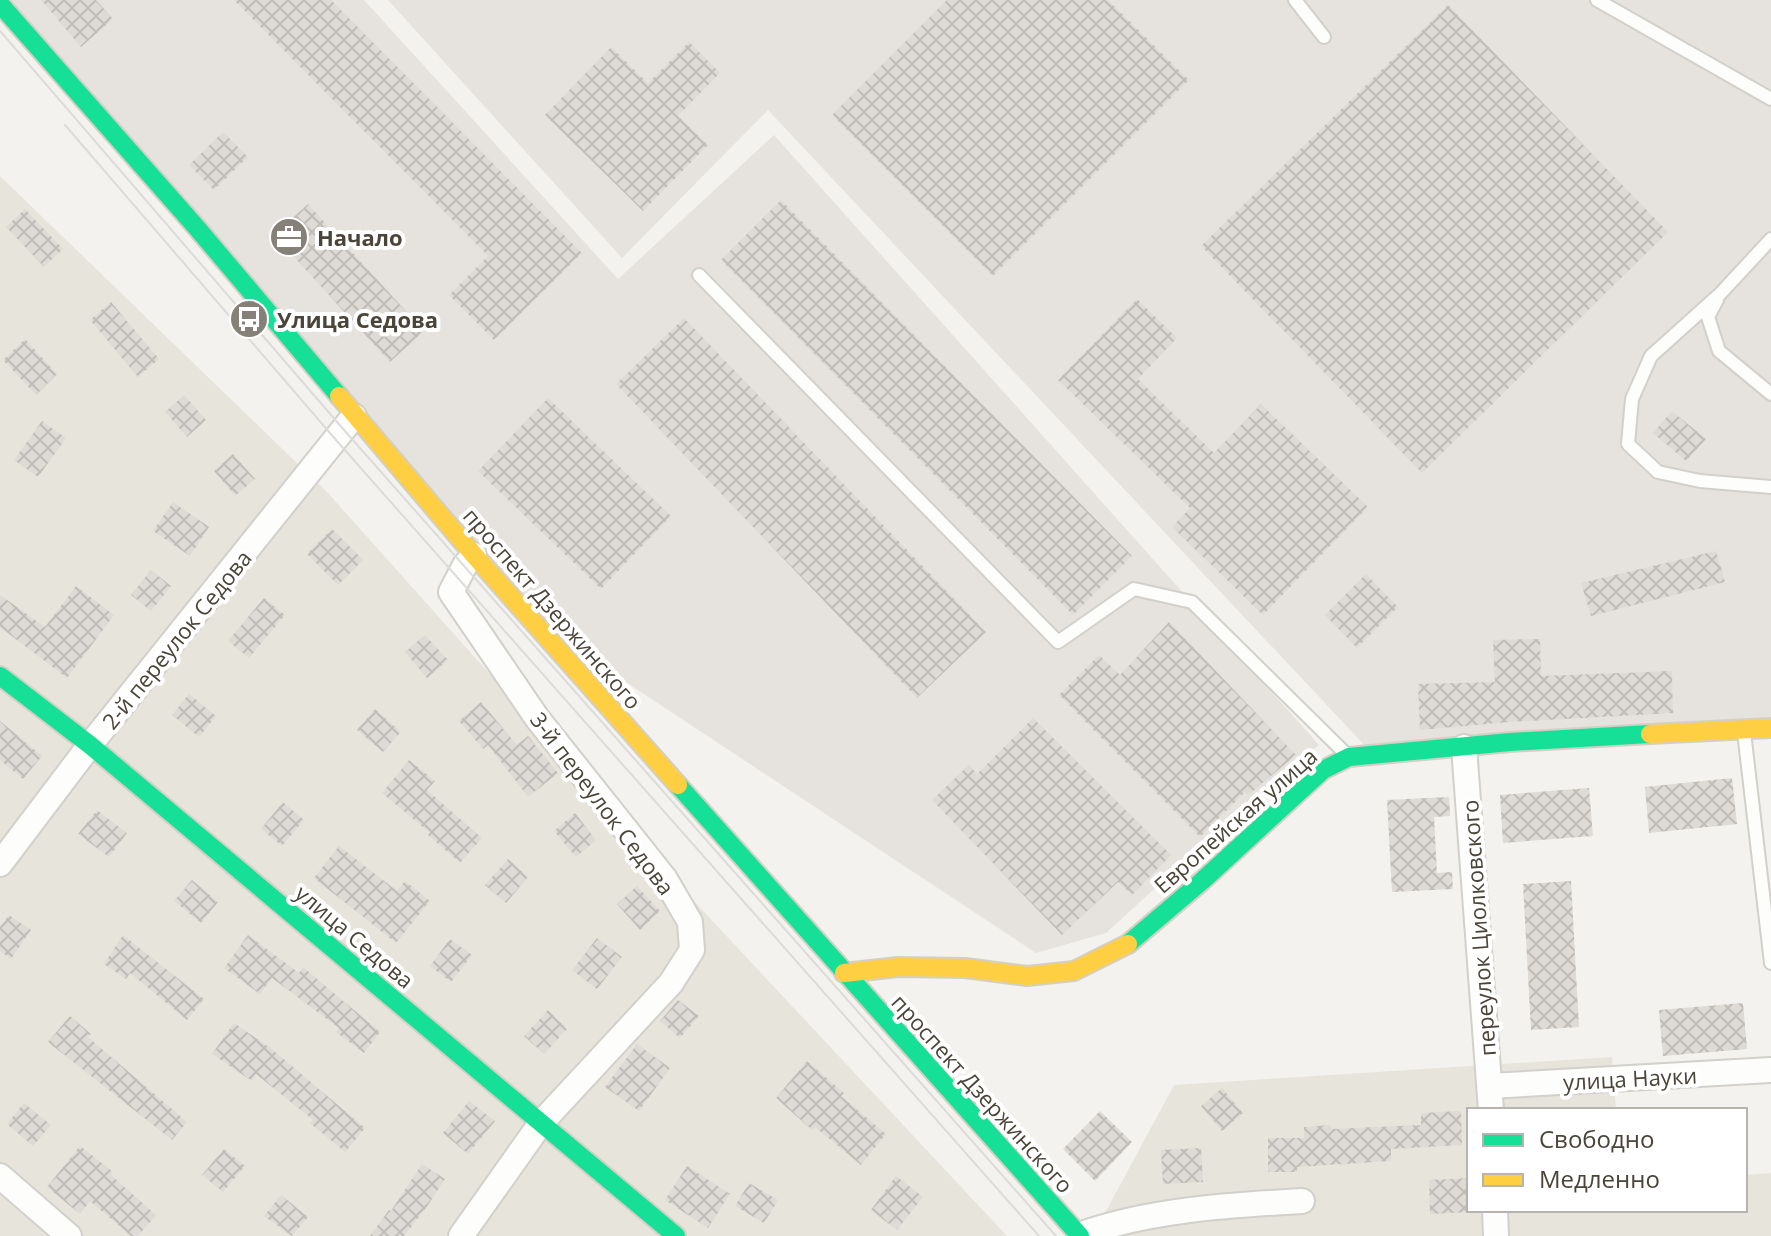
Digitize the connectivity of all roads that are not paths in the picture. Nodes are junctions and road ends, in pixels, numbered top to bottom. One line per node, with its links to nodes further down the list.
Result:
1 (1295, 0): 4 (lane)
2 (1597, 0): 5 (lane)
3 (0, 4): 10 (street, проспект Дзержинского)
4 (1324, 37)
5 (1771, 99)
6 (1771, 239): 8 (lane)
7 (699, 275): 18 (lane)
8 (1720, 294): 9 (lane); 11 (lane)
9 (1771, 394)
10 (354, 416): 12 (street, проспект Дзержинского); 16 (street, 2-й переулок Седова)
11 (1771, 487)
12 (474, 555): 21 (street, проспект Дзержинского); 24 (street, 3-й переулок Седова)
13 (0, 676): 16 (street, улица Седова)
14 (1771, 728): 15 (street, Европейская улица)
15 (1743, 730): 17 (street, Европейская улица); 20 (lane)
16 (90, 745): 19 (street, 2-й переулок Седова); 24 (street, улица Седова)
17 (1464, 747): 18 (street, Европейская улица); 23 (street, переулок Циолковского)
18 (1349, 757): 21 (street, Европейская улица)
19 (0, 864)
20 (1771, 963)
21 (844, 973): 31 (street, проспект Дзержинского)
22 (1771, 1070): 23 (street, улица Науки)
23 (1490, 1098)
24 (541, 1123): 29 (street, 3-й переулок Седова); 30 (street, улица Седова)
25 (0, 1176): 28 (street)
26 (1302, 1201): 31 (street)
27 (1495, 1212): 32 (street)
28 (69, 1236)
29 (461, 1236)
30 (676, 1236)
31 (1079, 1236)
32 (1496, 1236)

